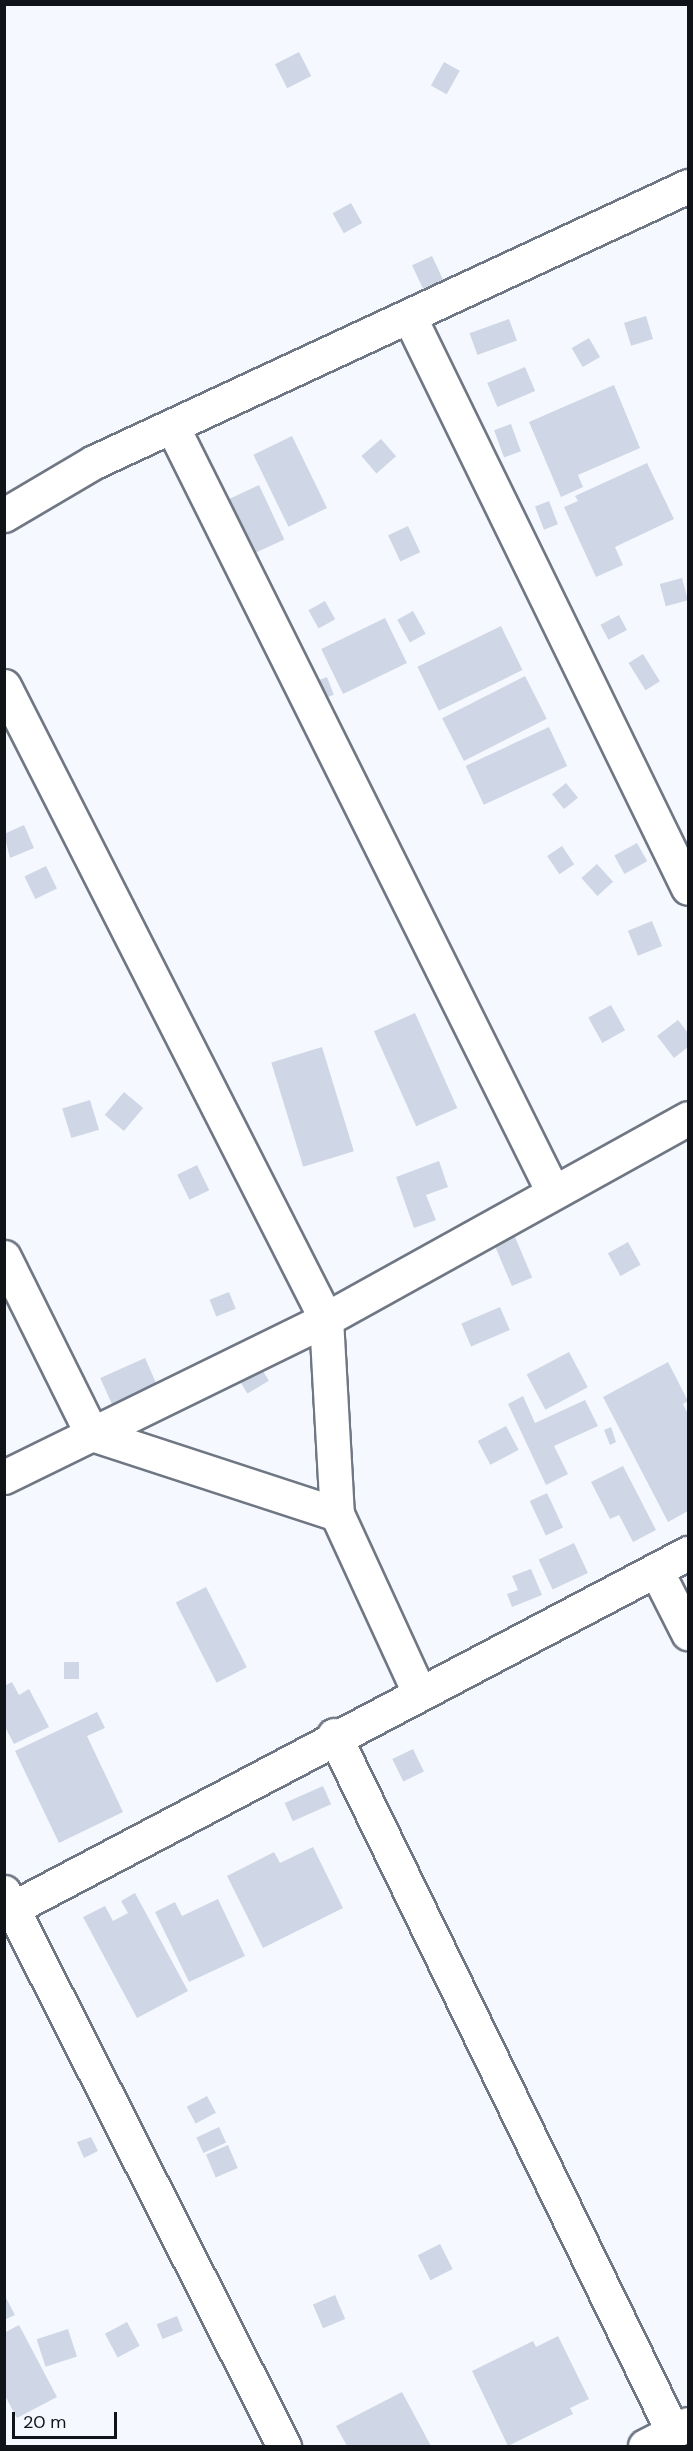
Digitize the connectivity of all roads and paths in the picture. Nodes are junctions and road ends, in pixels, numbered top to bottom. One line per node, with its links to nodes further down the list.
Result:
1 (688, 186): 2 (street)
2 (409, 316): 3 (street); 6 (street)
3 (172, 426): 4 (street); 8 (street)
4 (4, 515)
5 (4, 686): 10 (street)
6 (688, 888)
7 (688, 1118): 8 (street)
8 (553, 1192): 10 (street)
9 (4, 1257): 11 (street)
10 (326, 1319): 11 (street); 13 (street)
11 (92, 1434): 12 (street); 13 (street)
12 (4, 1477)
13 (337, 1514): 17 (street)
14 (688, 1553): 15 (street)
15 (656, 1570): 16 (street); 17 (street)
16 (688, 1633)
17 (419, 1692): 18 (street)
18 (334, 1736): 19 (street); 20 (street)
19 (9, 1900): 21 (street)
20 (669, 2434)
21 (284, 2446)

